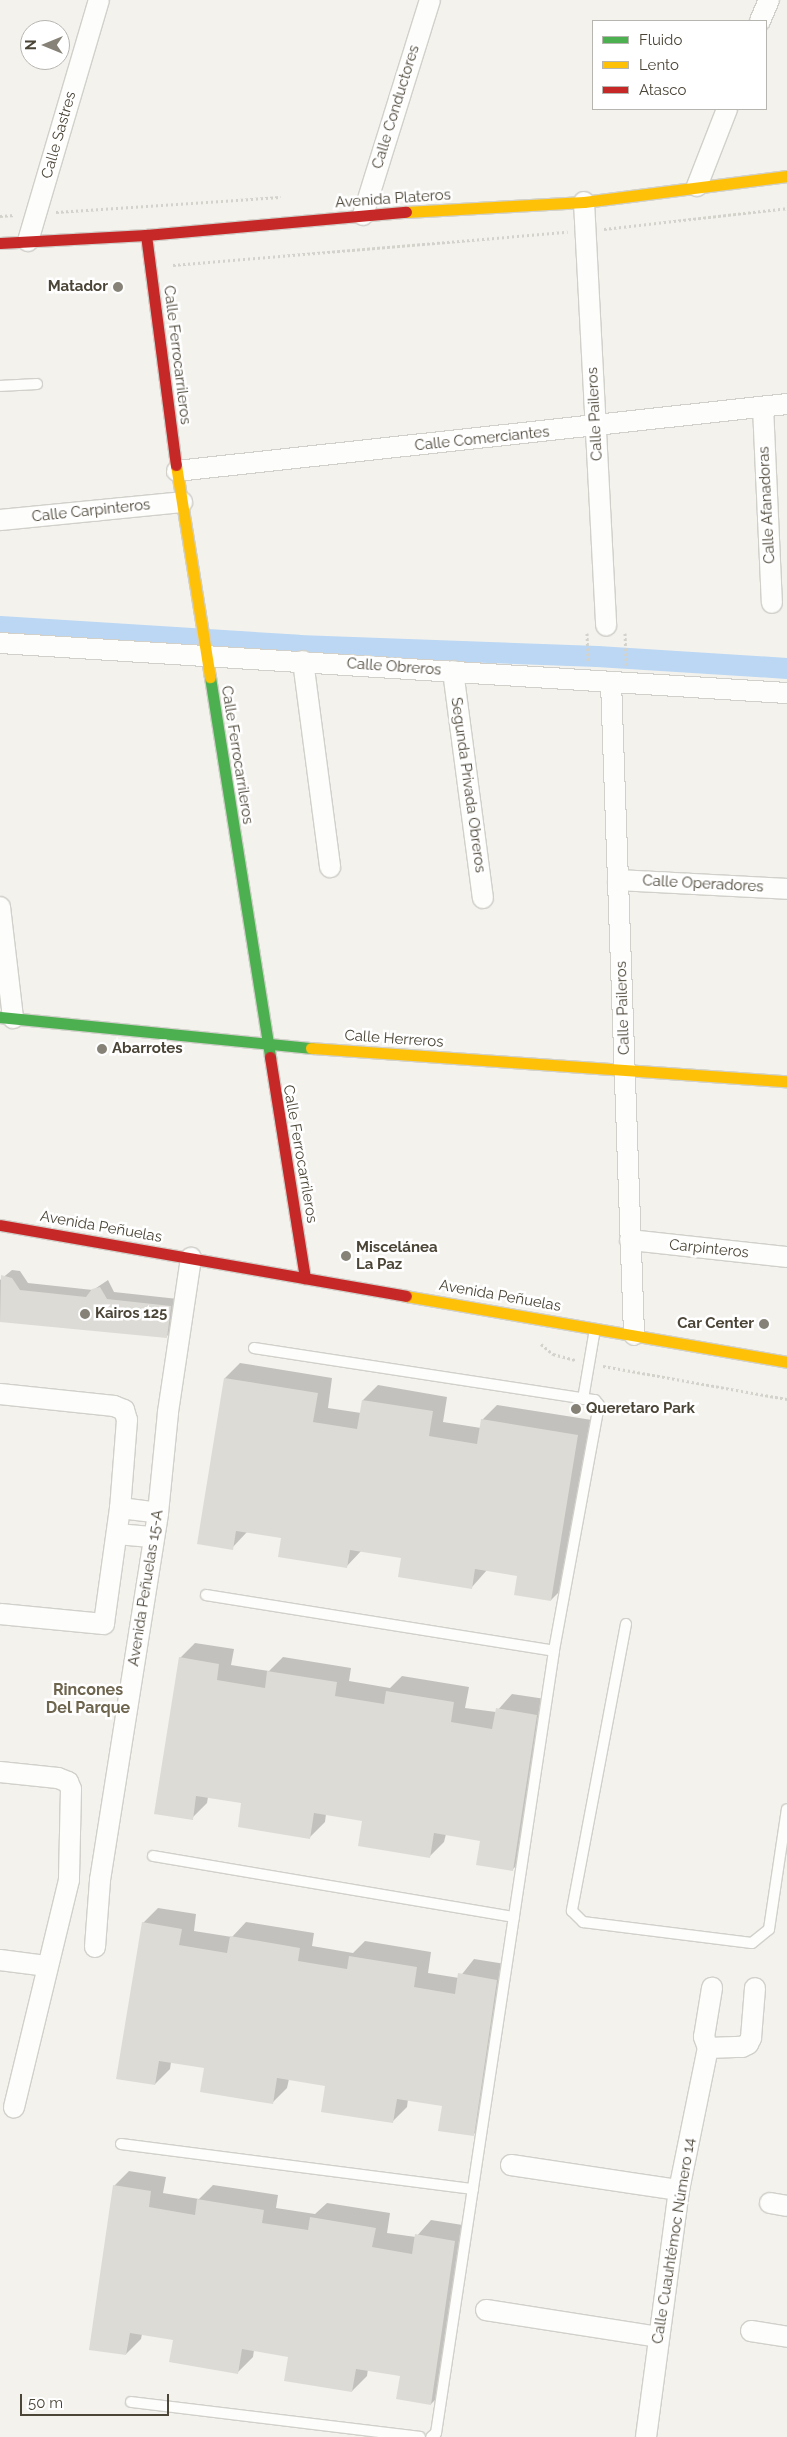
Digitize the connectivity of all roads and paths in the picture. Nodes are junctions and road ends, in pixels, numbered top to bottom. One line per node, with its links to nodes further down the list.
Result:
1 (99, 0): 11 (street, Calle Sastres)
2 (430, 0): 12 (street, Calle Conductores)
3 (769, 0): 4 (street)
4 (760, 20)
5 (727, 110): 7 (street)
6 (787, 176): 7 (street, Avenida Plateros)
7 (697, 186): 9 (street, Avenida Plateros)
8 (282, 197): 11 (path)
9 (584, 202): 12 (street, Avenida Plateros); 14 (street, Calle Paileros)
10 (787, 208): 14 (path)
11 (36, 213): 13 (path); 16 (street, Calle Sastres)
12 (363, 215): 15 (street, Avenida Plateros)
13 (0, 216)
14 (585, 231): 18 (path); 23 (street, Calle Paileros)
15 (146, 235): 16 (street, Avenida Plateros); 18 (street, Calle Ferrocarrileros)
16 (28, 241): 17 (street, Avenida Plateros)
17 (0, 243)
18 (150, 266): 24 (street, Calle Ferrocarrileros)
19 (37, 384): 20 (lane)
20 (0, 386)
21 (787, 404): 22 (street, Calle Comerciantes)
22 (763, 407): 23 (street, Calle Comerciantes); 27 (street, Calle Afanadoras)
23 (596, 427): 24 (street, Calle Comerciantes); 28 (street, Calle Paileros)
24 (176, 472): 25 (street, Calle Ferrocarrileros)
25 (182, 502): 26 (street, Calle Carpinteros); 31 (street, Calle Ferrocarrileros)
26 (0, 520)
27 (772, 603)
28 (596, 626): 33 (path)
29 (625, 640): 34 (path)
30 (0, 643): 31 (street, Calle Obreros)
31 (207, 649): 32 (street, Calle Obreros); 44 (street, Calle Ferrocarrileros)
32 (302, 661): 35 (street, Calle Obreros); 38 (street)
33 (588, 663)
34 (626, 665)
35 (453, 671): 36 (street, Calle Obreros); 41 (street, Segunda Privada Obreros)
36 (611, 682): 37 (street, Calle Obreros); 39 (street, Calle Paileros)
37 (787, 693)
38 (330, 866)
39 (618, 880): 40 (street, Calle Operadores); 45 (street, Calle Paileros)
40 (787, 888)
41 (483, 898)
42 (0, 907): 43 (street)
43 (6, 1018): 44 (street, Calle Herreros)
44 (266, 1045): 45 (street, Calle Herreros); 51 (street, Calle Ferrocarrileros)
45 (626, 1072): 46 (street, Calle Herreros); 48 (street, Calle Paileros)
46 (787, 1081)
47 (0, 1225): 50 (street, Avenida Peñuelas)
48 (630, 1240): 49 (street, Carpinteros); 53 (street, Calle Paileros)
49 (787, 1257)
50 (191, 1258): 51 (street, Avenida Peñuelas); 59 (street, Avenida Peñuelas 15-A)
51 (305, 1278): 52 (street, Avenida Peñuelas)
52 (595, 1328): 53 (street, Avenida Peñuelas); 57 (lane)
53 (634, 1335): 55 (street, Avenida Peñuelas)
54 (254, 1348): 57 (lane)
55 (787, 1362)
56 (0, 1394): 58 (street)
57 (583, 1399): 65 (lane)
58 (120, 1508): 59 (street); 60 (street)
59 (158, 1513): 61 (street, Avenida Peñuelas 15-A)
60 (117, 1534): 61 (street); 63 (street)
61 (154, 1537): 70 (street, Avenida Peñuelas 15-A)
62 (206, 1594): 65 (lane)
63 (0, 1614)
64 (626, 1624): 67 (lane)
65 (554, 1651): 73 (lane)
66 (0, 1772): 68 (street)
67 (787, 1809)
68 (71, 1855): 70 (street); 71 (street)
69 (153, 1856): 73 (lane)
70 (103, 1858): 72 (street, Avenida Peñuelas 15-A)
71 (69, 1880): 72 (street); 76 (street)
72 (100, 1880): 74 (street, Avenida Peñuelas 15-A)
73 (514, 1917): 83 (lane)
74 (95, 1947)
75 (0, 1960): 76 (street)
76 (46, 1966): 80 (street)
77 (712, 1988): 79 (street, Calle Cuauhtémoc Número 14)
78 (754, 1988): 79 (street)
79 (708, 2048): 84 (street, Calle Cuauhtémoc Número 14)
80 (14, 2107)
81 (121, 2144): 83 (lane)
82 (511, 2165): 84 (street)
83 (473, 2189): 91 (lane)
84 (679, 2190): 87 (street, Calle Cuauhtémoc Número 14)
85 (486, 2310): 87 (street)
86 (751, 2331): 88 (street)
87 (658, 2337): 92 (street, Calle Cuauhtémoc Número 14)
88 (787, 2337)
89 (131, 2402): 90 (lane)
90 (420, 2437)
91 (431, 2437)
92 (646, 2437)

